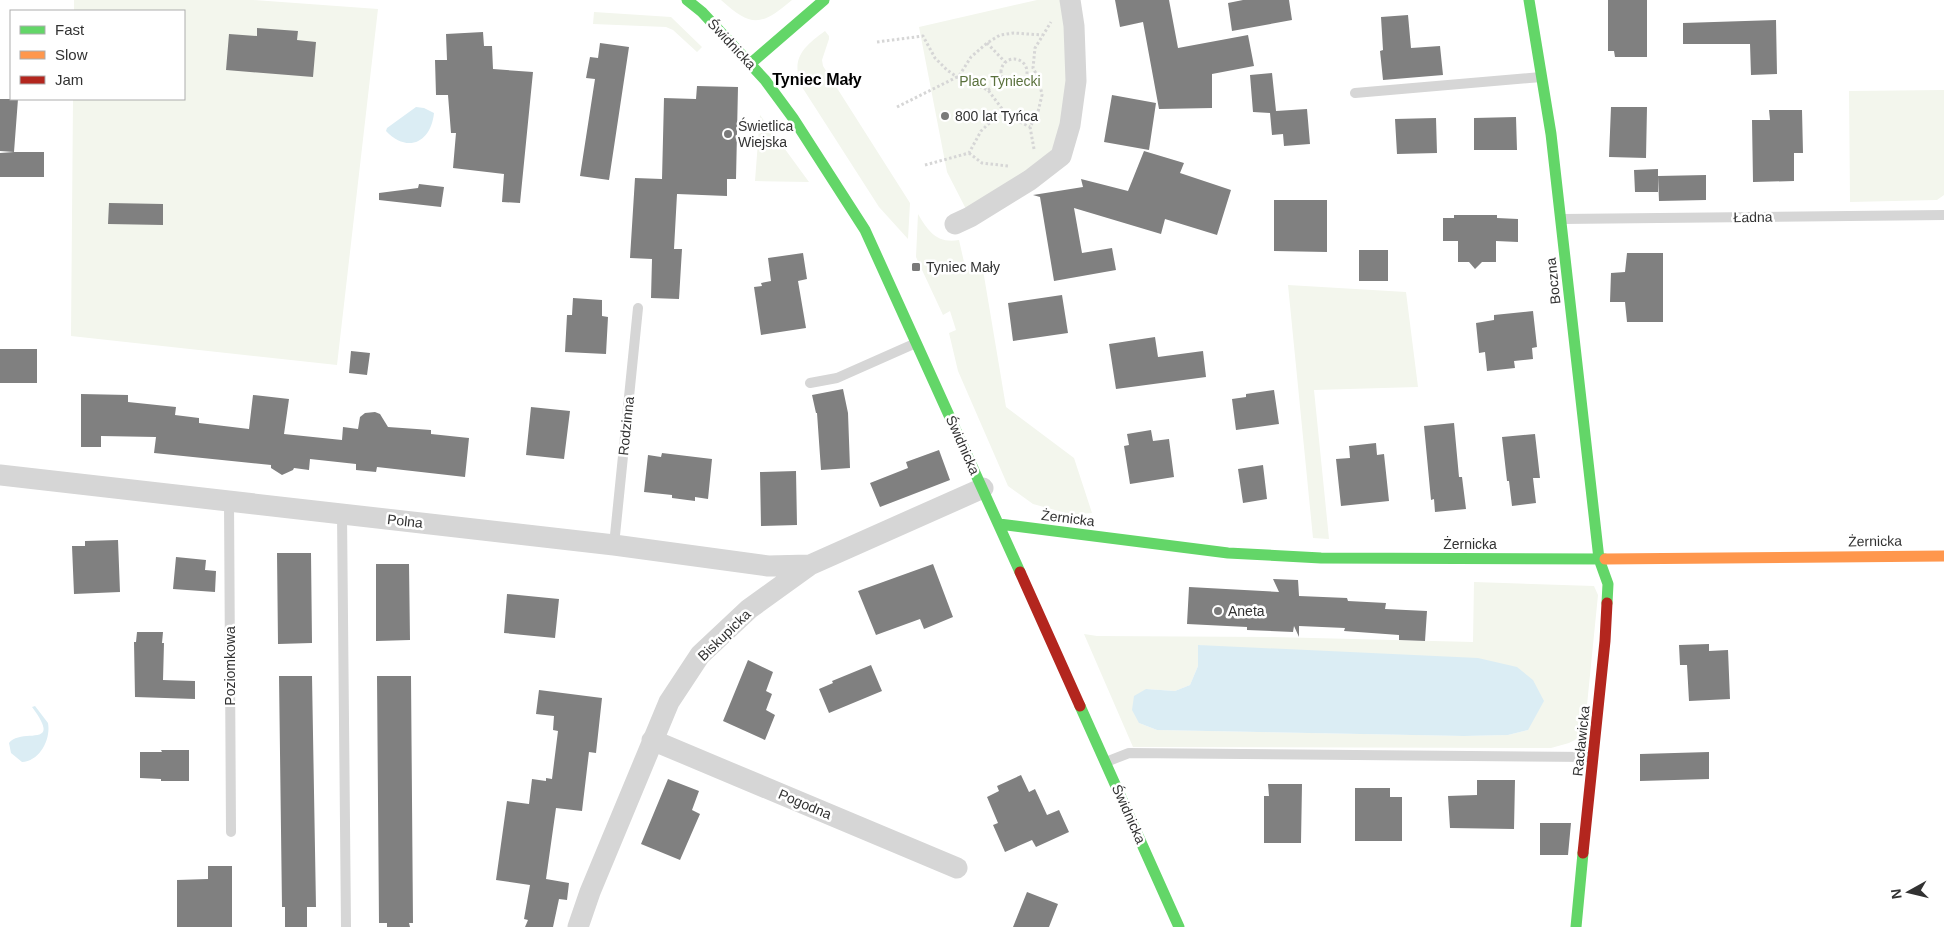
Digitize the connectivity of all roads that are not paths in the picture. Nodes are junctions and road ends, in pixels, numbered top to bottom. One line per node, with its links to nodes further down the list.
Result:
1 (686, 0): 5 (street, Świdnicka)
2 (824, 0): 5 (street)
3 (1529, 0): 6 (street, Boczna)
4 (1063, 7): 10 (street)
5 (750, 64): 12 (street, Świdnicka)
6 (1541, 76): 7 (lane); 9 (street, Boczna)
7 (1355, 93)
8 (1944, 215): 9 (lane, Ładna)
9 (1561, 219): 21 (street, Boczna)
10 (955, 224)
11 (638, 308): 19 (lane, Rodzinna)
12 (917, 342): 13 (lane); 15 (street, Świdnicka)
13 (810, 382)
14 (0, 476): 16 (street, Polna)
15 (983, 488): 18 (street, Świdnicka); 22 (street, Biskupicka)
16 (229, 501): 17 (street, Polna); 26 (lane, Poziomkowa)
17 (342, 514): 19 (street, Polna); 28 (lane)
18 (999, 524): 21 (street, Żernicka); 25 (street, Świdnicka)
19 (614, 545): 22 (street, Polna)
20 (1944, 556): 21 (street, Żernicka)
21 (1598, 559): 24 (street, Racławicka)
22 (810, 566): 23 (street, Biskupicka)
23 (652, 740): 27 (street, Pogodna); 29 (street, Biskupicka)
24 (1594, 757): 25 (lane); 31 (street, Racławicka)
25 (1105, 762): 30 (street, Świdnicka)
26 (231, 832)
27 (957, 868)
28 (346, 927)
29 (578, 927)
30 (1180, 927)
31 (1576, 927)

